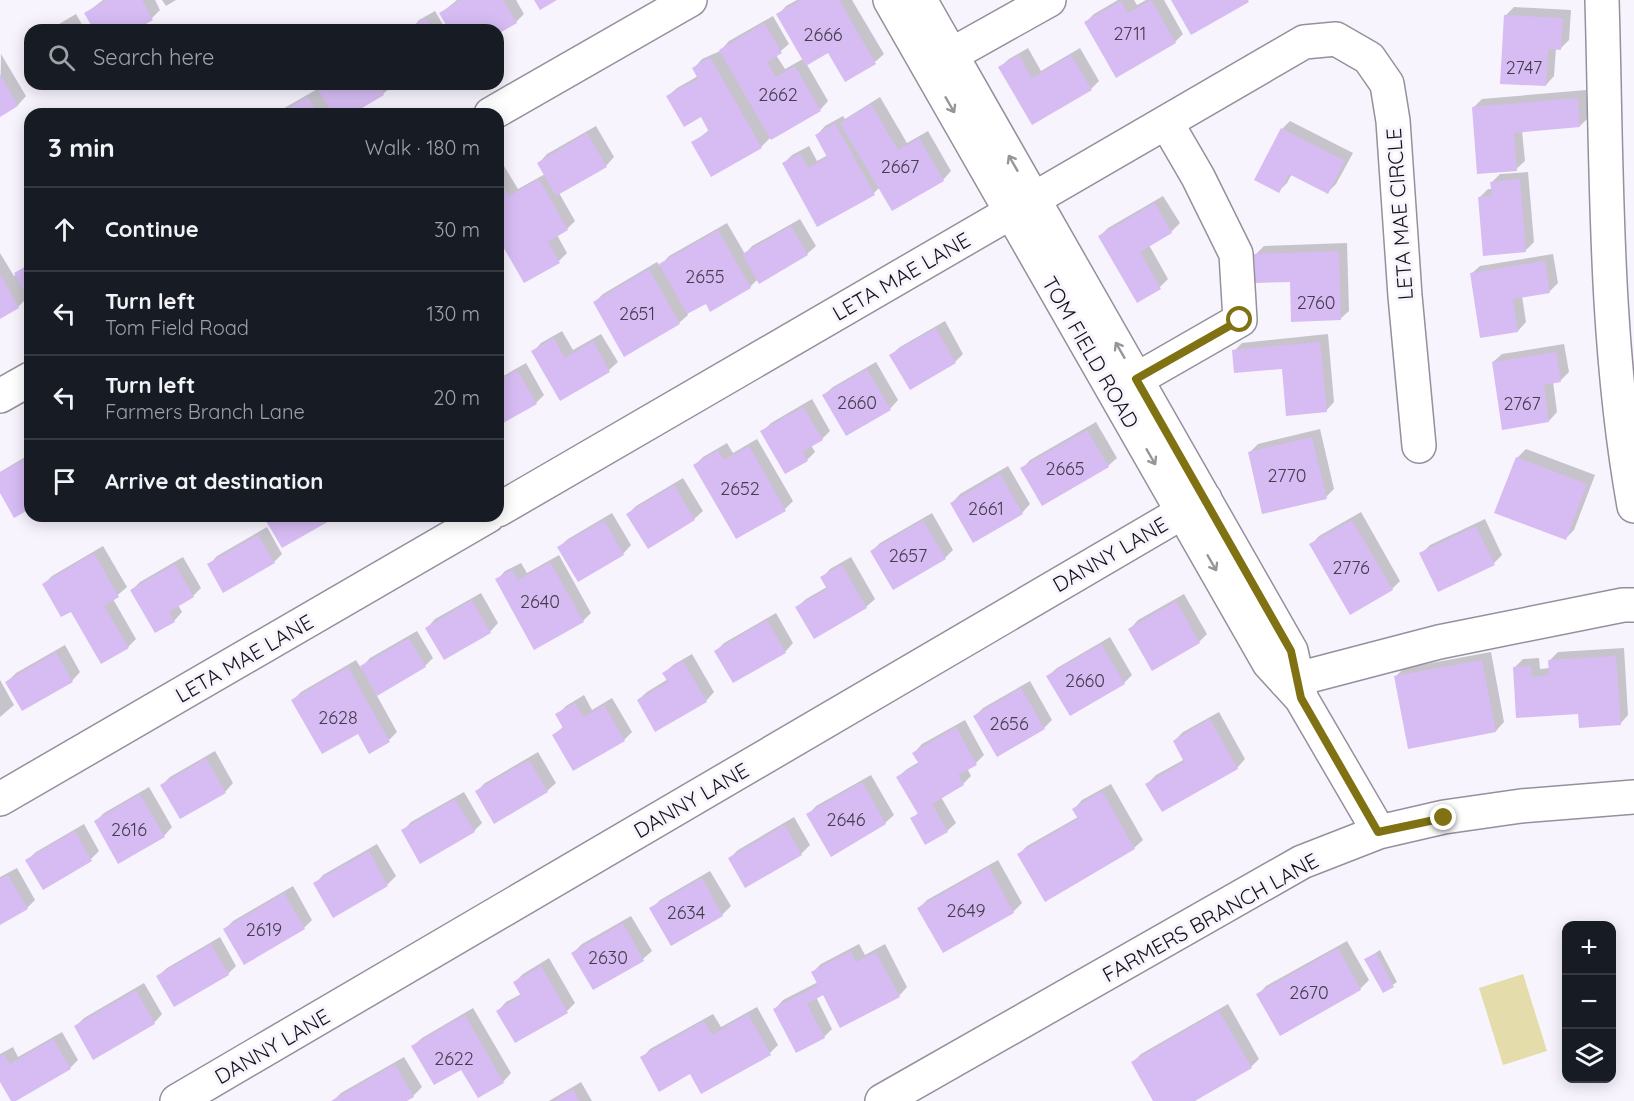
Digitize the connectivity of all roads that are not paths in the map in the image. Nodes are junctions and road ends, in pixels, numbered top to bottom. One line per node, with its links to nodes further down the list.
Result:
1 (690, 0): 8 (street)
2 (890, 0): 7 (street, TOM FIELD ROAD)
3 (920, 0): 7 (street, TOM FIELD ROAD)
4 (1049, 0): 7 (street)
5 (1602, 0): 16 (street)
6 (1304, 42): 9 (street, LETA MAE LANE); 14 (street, LETA MAE CIRCLE)
7 (940, 61): 10 (street, TOM FIELD ROAD)
8 (501, 108)
9 (1166, 122): 10 (street, LETA MAE LANE); 12 (street)
10 (1022, 206): 12 (street, TOM FIELD ROAD); 17 (street, LETA MAE LANE)
11 (24, 382): 13 (street)
12 (1125, 386): 15 (street, TOM FIELD ROAD)
13 (0, 396)
14 (1419, 446)
15 (1194, 506): 20 (street, TOM FIELD ROAD); 24 (street, DANNY LANE)
16 (1634, 506)
17 (504, 507)
18 (478, 522): 22 (street, LETA MAE LANE)
19 (1634, 605): 20 (street)
20 (1295, 686): 23 (street, TOM FIELD ROAD)
21 (1634, 797): 23 (street, FARMERS BRANCH LANE)
22 (0, 800)
23 (1378, 832): 25 (street, FARMERS BRANCH LANE)
24 (177, 1101)
25 (882, 1101)

